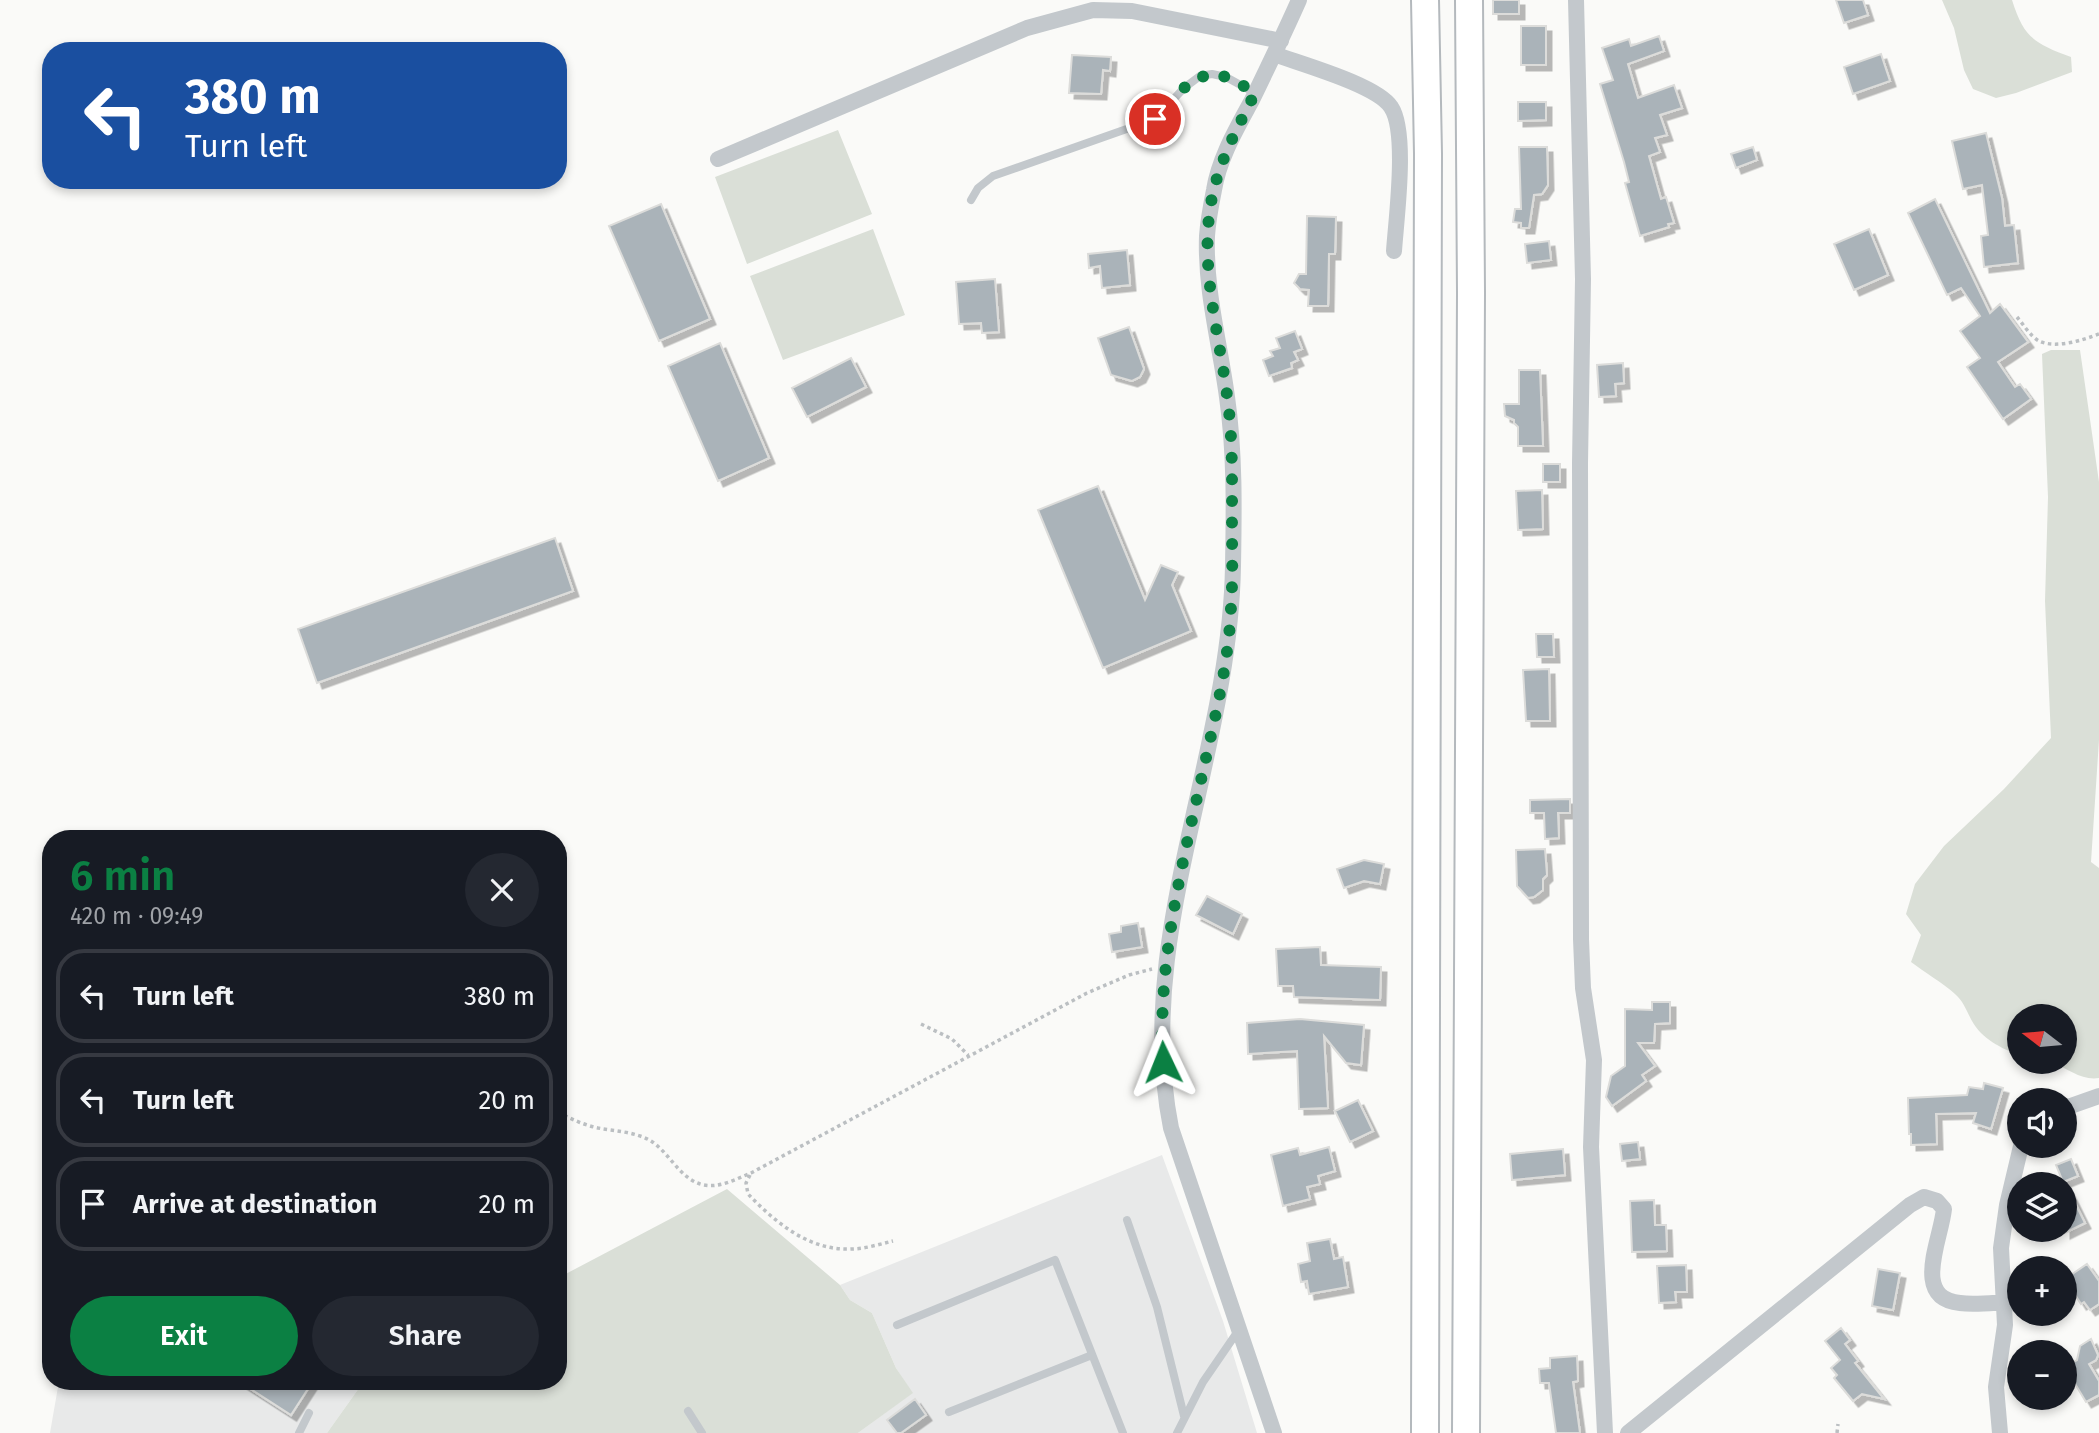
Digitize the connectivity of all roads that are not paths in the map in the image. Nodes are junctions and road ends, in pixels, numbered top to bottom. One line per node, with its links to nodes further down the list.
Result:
1 (1299, 0): 5 (street)
2 (1426, 0): 27 (highway)
3 (1469, 0): 28 (highway)
4 (1576, 0): 29 (street)
5 (1278, 48): 6 (street); 7 (street); 9 (street)
6 (1255, 93): 8 (lane); 16 (street)
7 (718, 159)
8 (971, 200)
9 (1394, 251)
10 (2099, 1096): 11 (street)
11 (2077, 1104)
12 (2018, 1158): 14 (street)
13 (1127, 1220): 21 (lane)
14 (2005, 1302): 30 (street); 31 (street)
15 (897, 1325): 17 (lane)
16 (1239, 1328): 21 (lane); 26 (street)
17 (1092, 1355): 19 (lane); 24 (lane)
18 (688, 1411): 23 (lane)
19 (949, 1412)
20 (309, 1413): 22 (lane)
21 (1184, 1416): 25 (lane)
22 (299, 1433)
23 (702, 1433)
24 (1123, 1433)
25 (1177, 1433)
26 (1274, 1433)
27 (1425, 1433)
28 (1466, 1433)
29 (1605, 1433)
30 (1628, 1433)
31 (2000, 1433)

